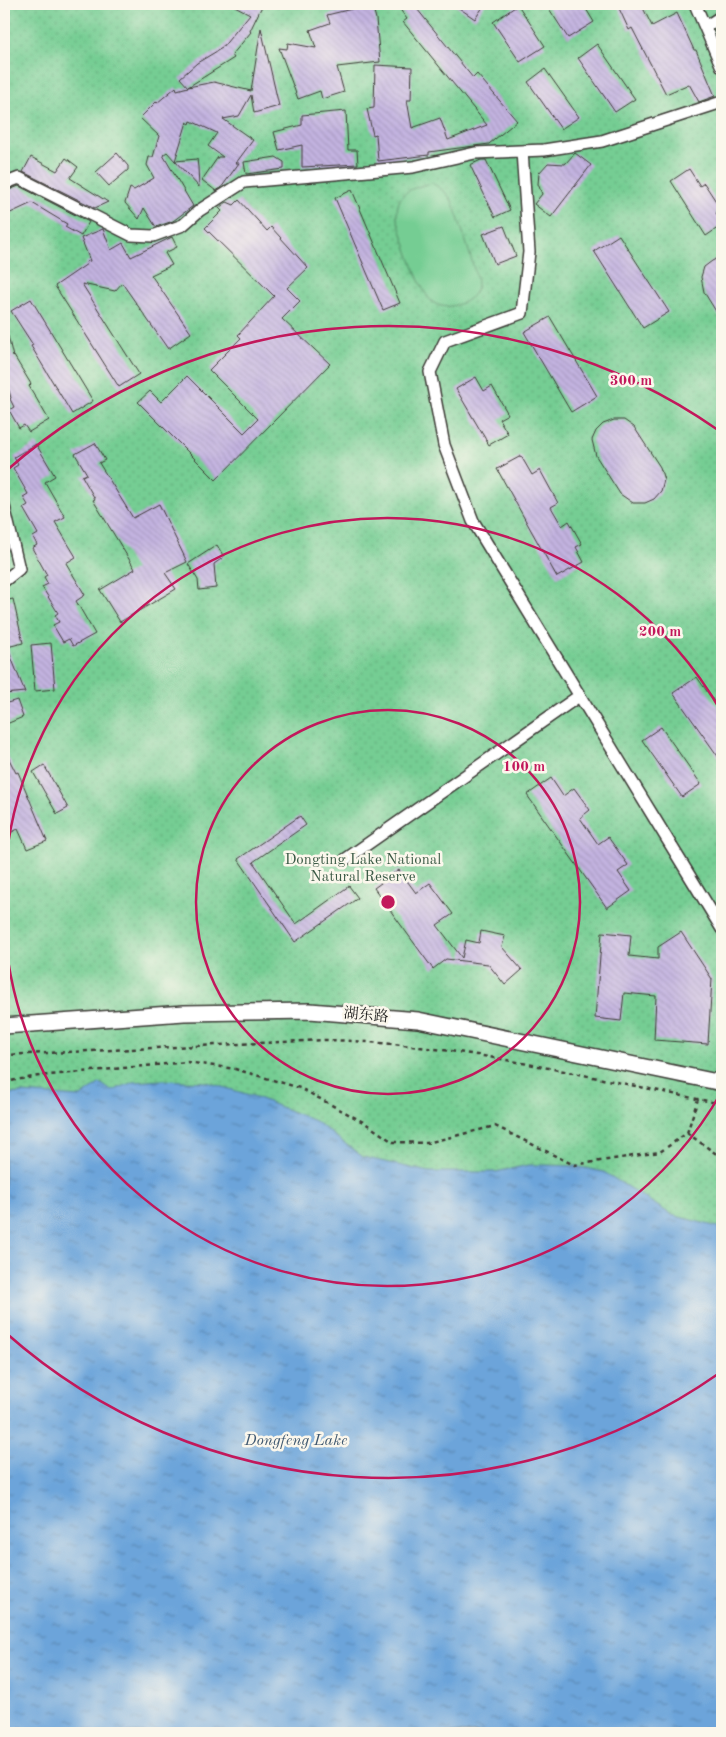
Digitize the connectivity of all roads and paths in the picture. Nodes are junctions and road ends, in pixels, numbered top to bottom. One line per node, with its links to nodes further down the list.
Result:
1 (695, 4): 3 (street)
2 (722, 16): 3 (street)
3 (705, 27): 4 (street)
4 (722, 67)
5 (722, 102): 6 (street)
6 (522, 151): 7 (street); 10 (street)
7 (4, 184)
8 (4, 506): 9 (street)
9 (4, 581)
10 (579, 696): 11 (street); 12 (street)
11 (346, 859)
12 (722, 929)
13 (4, 1026): 16 (street, 湖东路)
14 (4, 1055): 17 (path)
15 (4, 1082): 19 (path)
16 (722, 1083)
17 (698, 1099): 18 (path); 19 (path)
18 (722, 1104)
19 (687, 1133): 20 (path)
20 (722, 1158)

